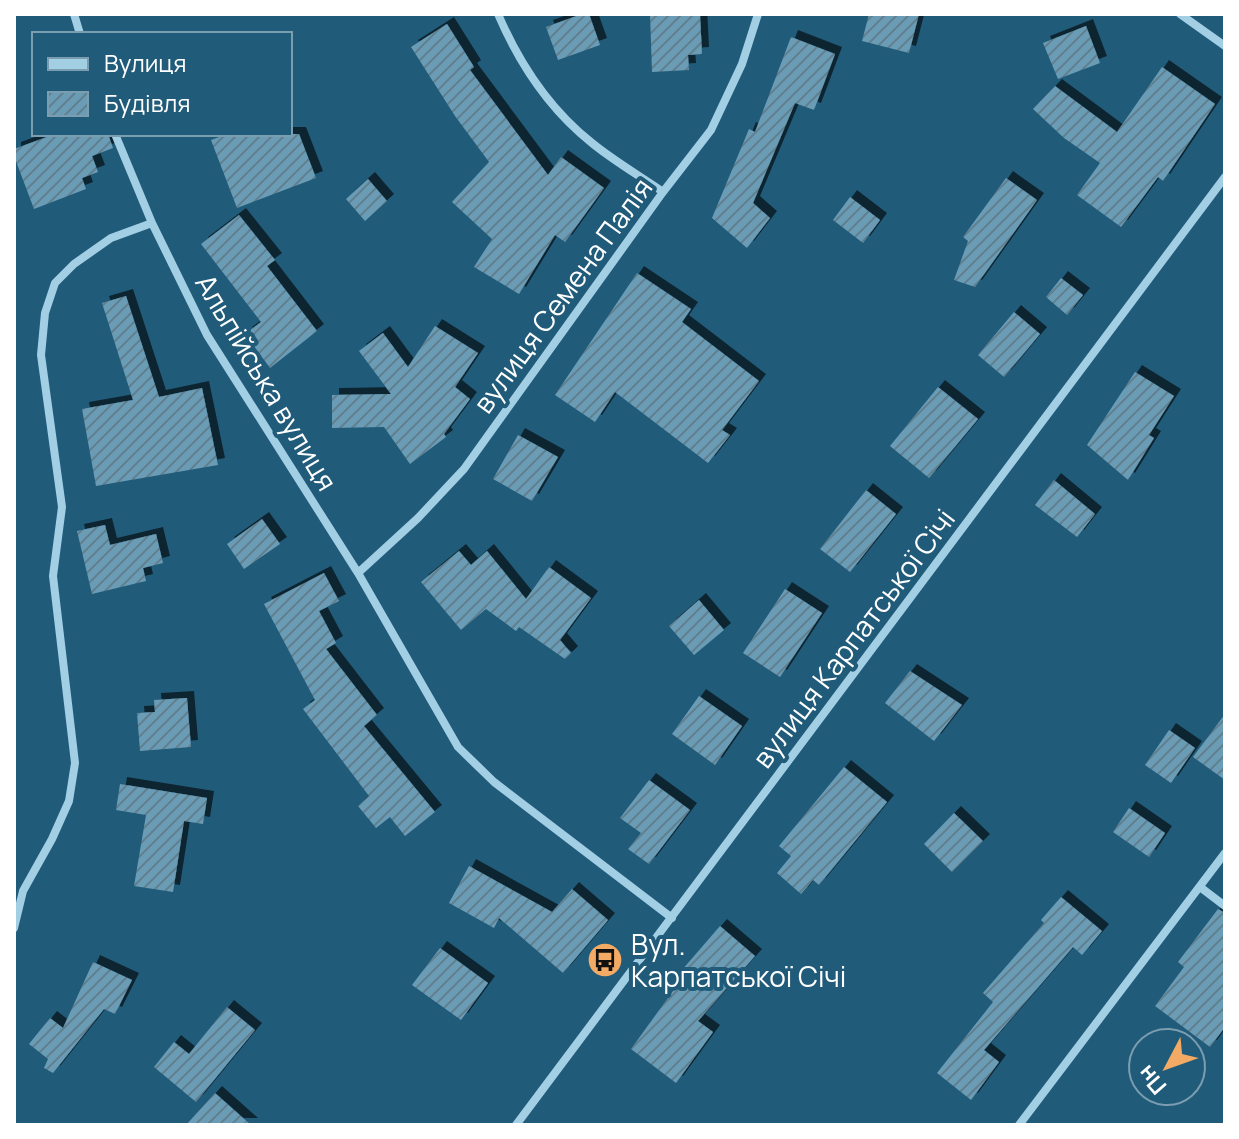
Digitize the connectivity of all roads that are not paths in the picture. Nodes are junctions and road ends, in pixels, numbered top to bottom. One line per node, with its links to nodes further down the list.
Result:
1 (498, 14): 7 (street)
2 (758, 14): 7 (street, вулиця Семена Палія)
3 (1180, 14): 4 (street)
4 (1225, 46)
5 (116, 136): 8 (street, Альпійська вулиця)
6 (1225, 177): 14 (street, вулиця Карпатської Січі)
7 (663, 192): 9 (street, вулиця Семена Палія)
8 (152, 223): 9 (street, Альпійська вулиця); 12 (street)
9 (358, 573): 14 (street, Альпійська вулиця)
10 (1225, 853): 11 (street)
11 (1200, 887): 13 (street); 17 (street)
12 (18, 889): 15 (street)
13 (1225, 906)
14 (672, 918): 16 (street, вулиця Карпатської Січі)
15 (14, 928)
16 (516, 1125)
17 (1019, 1125)

